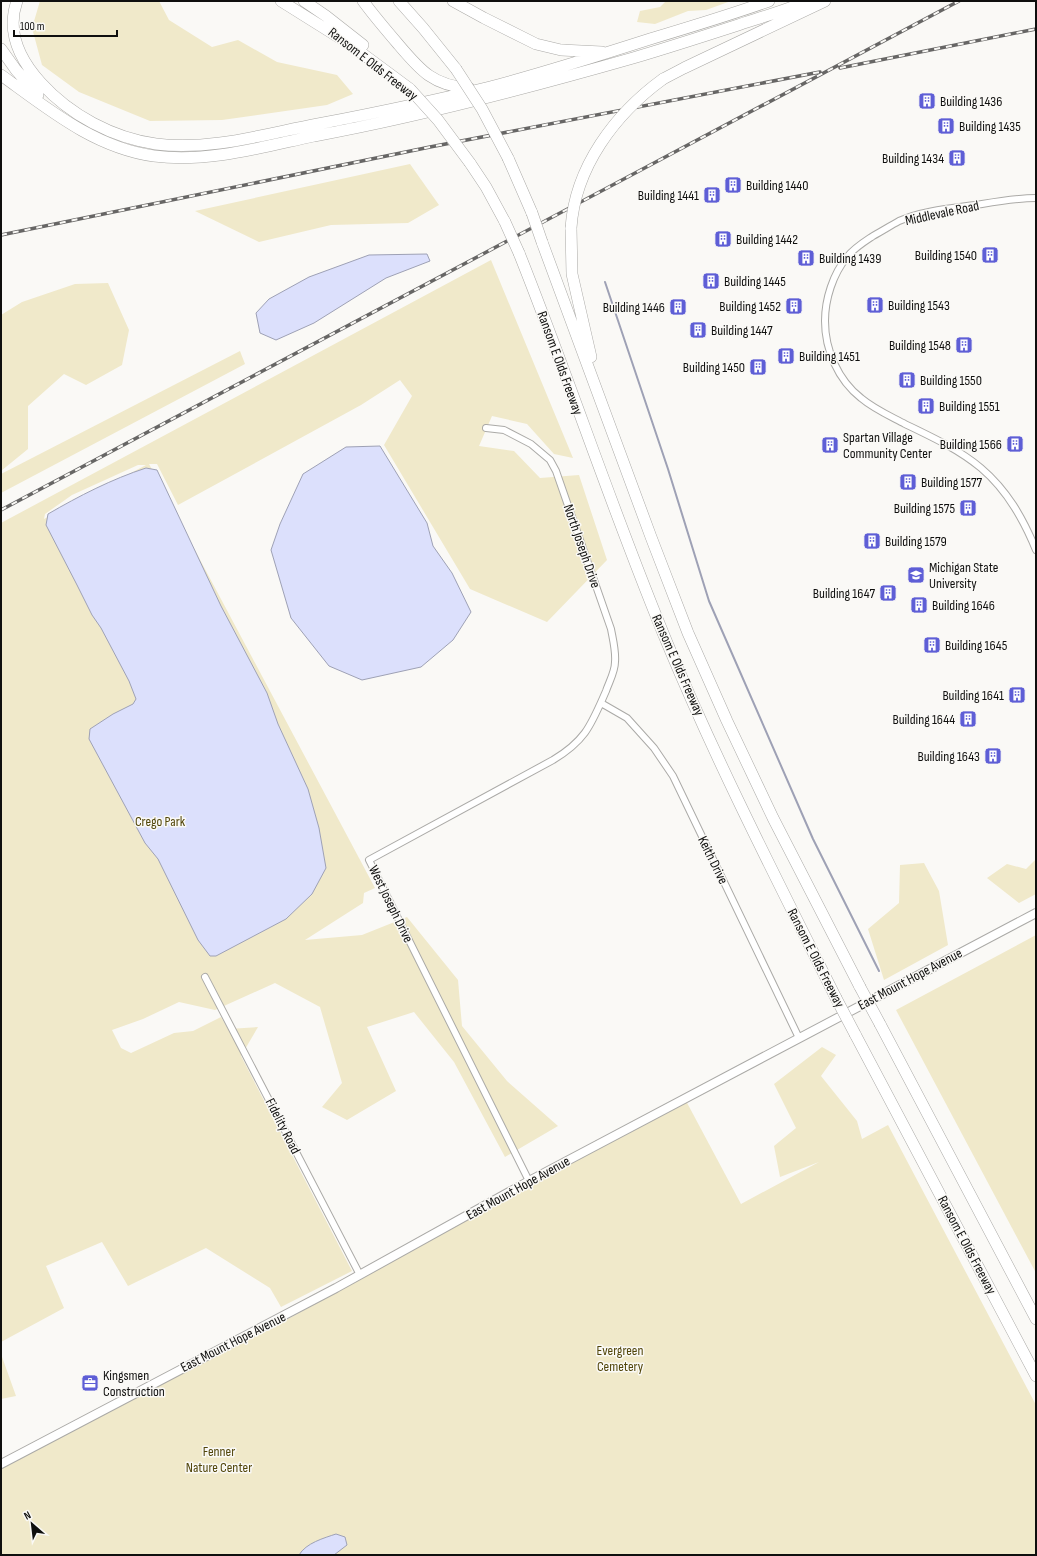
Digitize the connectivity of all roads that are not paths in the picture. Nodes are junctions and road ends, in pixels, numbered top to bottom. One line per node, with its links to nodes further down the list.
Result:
1 (18, 1): 14 (highway)
2 (281, 1): 15 (highway, Ransom E Olds Freeway)
3 (304, 1): 15 (highway)
4 (362, 1): 14 (highway)
5 (399, 1): 18 (highway, Ransom E Olds Freeway, bridge)
6 (454, 1): 11 (highway)
7 (769, 1): 11 (highway)
8 (808, 1): 12 (highway)
9 (825, 1): 18 (highway, bridge)
10 (1, 49): 16 (highway)
11 (608, 52): 12 (highway)
12 (586, 66): 14 (highway); 16 (highway)
13 (1, 75): 16 (highway)
14 (490, 87)
15 (410, 90): 28 (highway, Ransom E Olds Freeway, bridge)
16 (72, 125)
17 (1036, 198): 20 (street, Middlevale Road)
18 (605, 413): 27 (highway, Ransom E Olds Freeway, bridge)
19 (486, 428): 21 (street, North Joseph Drive)
20 (1036, 550)
21 (601, 703): 24 (street, Keith Drive); 25 (street, West Joseph Drive)
22 (1036, 913): 24 (street, East Mount Hope Avenue)
23 (205, 977): 26 (street, Fidelity Road)
24 (799, 1038): 25 (street, East Mount Hope Avenue)
25 (529, 1181): 26 (street, East Mount Hope Avenue)
26 (360, 1275): 29 (street, East Mount Hope Avenue)
27 (1036, 1319)
28 (1036, 1376)
29 (1, 1464)

